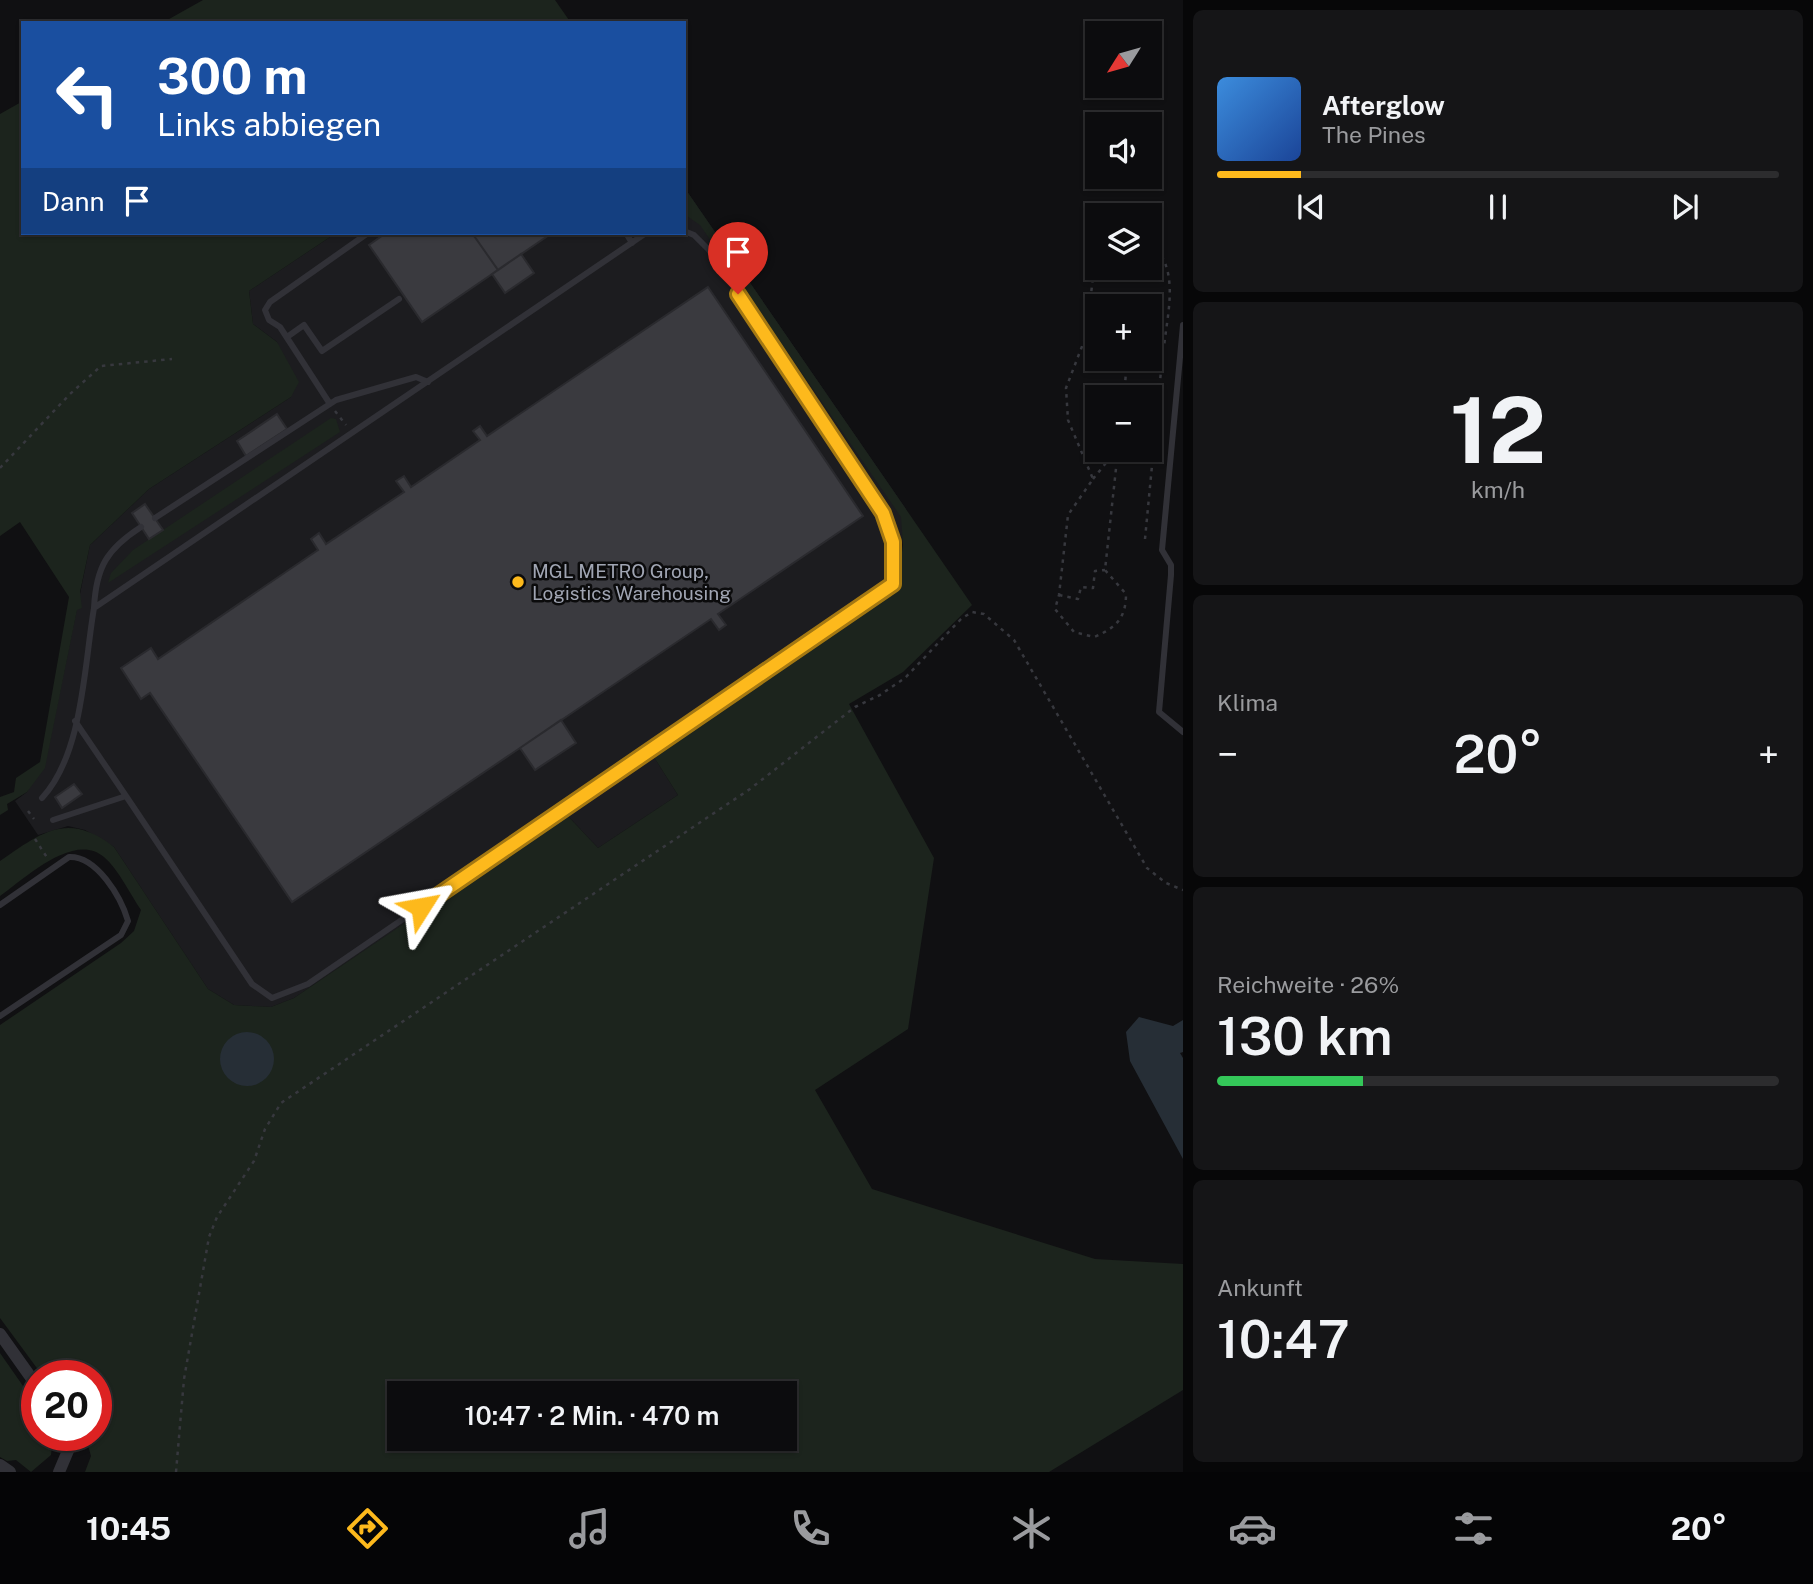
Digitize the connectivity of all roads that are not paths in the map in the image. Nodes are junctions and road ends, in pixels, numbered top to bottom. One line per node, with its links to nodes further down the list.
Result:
1 (686, 232): 16 (lane)
2 (365, 235): 8 (lane)
3 (627, 235): 5 (lane)
4 (643, 235): 5 (lane)
5 (632, 243): 9 (lane)
6 (399, 299): 8 (lane)
7 (1183, 325): 15 (lane)
8 (287, 337): 10 (lane)
9 (428, 382): 10 (lane); 13 (lane)
10 (330, 404): 11 (lane)
11 (155, 518)
12 (141, 527): 13 (lane)
13 (94, 608): 14 (lane)
14 (75, 721): 16 (lane); 17 (lane)
15 (1183, 732)
16 (126, 796): 18 (lane)
17 (42, 799)
18 (53, 820)
19 (0, 905): 20 (lane)
20 (0, 1016)
21 (0, 1334): 22 (street)
22 (21, 1364)
23 (67, 1451): 26 (street)
24 (0, 1465): 25 (street)
25 (10, 1472)
26 (59, 1472)

